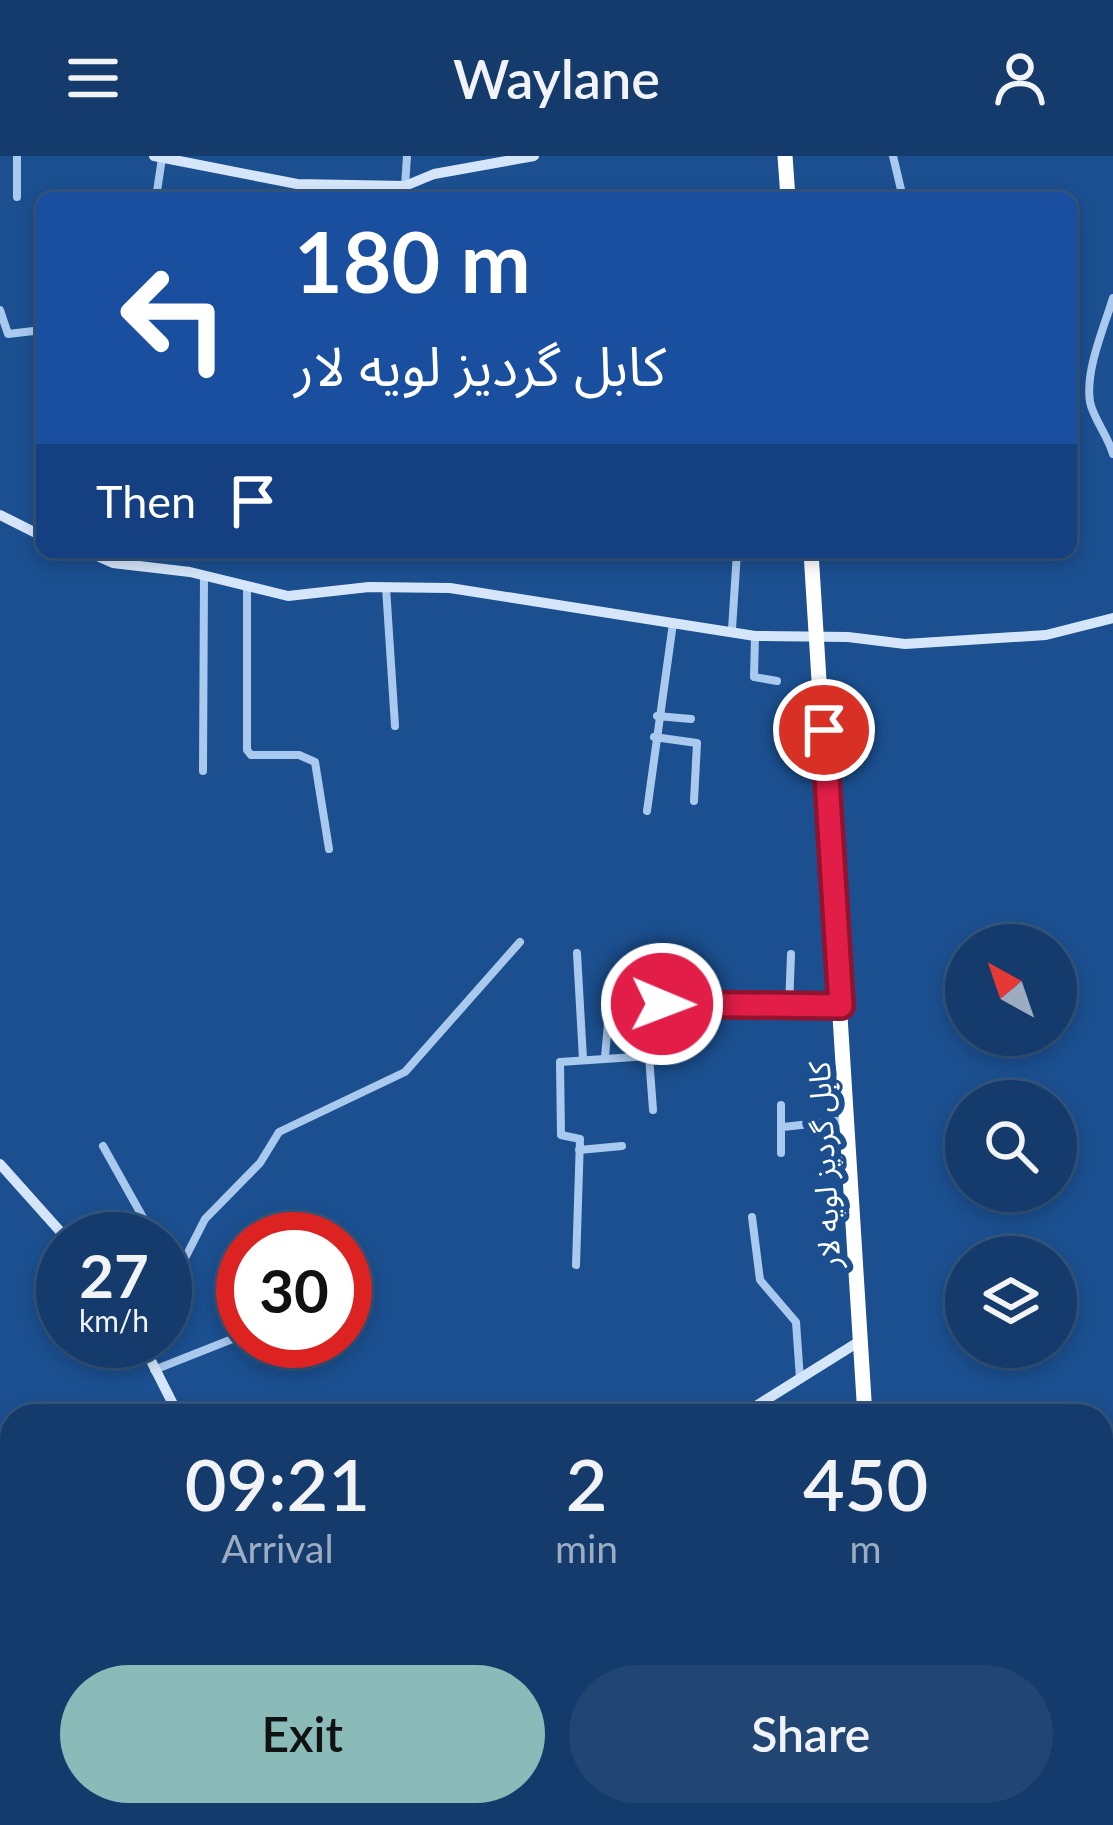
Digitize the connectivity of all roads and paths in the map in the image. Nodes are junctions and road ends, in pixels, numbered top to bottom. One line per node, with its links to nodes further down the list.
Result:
1 (17, 156): 14 (street)
2 (406, 156): 8 (street)
3 (534, 156): 7 (street)
4 (785, 156): 12 (highway)
5 (893, 156): 13 (street)
6 (158, 157): 9 (street); 10 (street)
7 (494, 159): 8 (street)
8 (405, 186): 11 (street)
9 (156, 192)
10 (337, 192): 11 (street)
11 (374, 192)
12 (788, 192)
13 (902, 192)
14 (17, 197)
15 (1113, 298): 18 (street)
16 (0, 310): 17 (street)
17 (36, 331)
18 (1113, 454)
19 (0, 515): 20 (street)
20 (36, 533)
21 (102, 558): 24 (street)
22 (737, 558): 29 (street)
23 (812, 558): 31 (highway, کابل گردیز لویه لار)
24 (204, 576): 25 (street); 37 (street)
25 (247, 587): 26 (street); 40 (street)
26 (386, 587): 28 (street); 35 (street)
27 (1113, 618): 31 (street)
28 (674, 621): 29 (street); 33 (street)
29 (732, 628): 30 (street)
30 (755, 636): 31 (street); 32 (street)
31 (818, 638): 44 (highway, کابل گردیز لویه لار)
32 (777, 681)
33 (656, 716): 34 (street); 36 (street)
34 (691, 719)
35 (395, 726)
36 (654, 737): 38 (street); 39 (street)
37 (203, 771)
38 (694, 801)
39 (647, 812)
40 (329, 849)
41 (520, 942): 62 (street)
42 (577, 953): 49 (street)
43 (791, 954): 45 (street)
44 (841, 1006): 45 (street); 52 (highway, کابل گردیز لویه لار)
45 (789, 1007): 47 (street)
46 (608, 1023): 48 (street)
47 (649, 1056): 48 (street); 51 (street)
48 (605, 1057): 49 (street)
49 (584, 1059): 56 (street)
50 (781, 1106): 53 (street)
51 (653, 1109)
52 (848, 1120): 53 (street); 64 (highway, کابل گردیز لویه لار)
53 (783, 1127): 57 (street)
54 (103, 1146): 60 (street)
55 (622, 1146): 56 (street)
56 (580, 1150): 63 (street)
57 (781, 1153)
58 (0, 1164): 59 (street)
59 (43, 1212)
60 (140, 1212)
61 (752, 1217): 67 (street)
62 (192, 1242)
63 (576, 1265)
64 (860, 1341): 67 (street); 70 (highway, کابل گردیز لویه لار)
65 (216, 1345): 66 (street)
66 (154, 1370): 68 (street)
67 (800, 1379): 69 (street)
68 (172, 1404)
69 (759, 1404)
70 (864, 1404)

